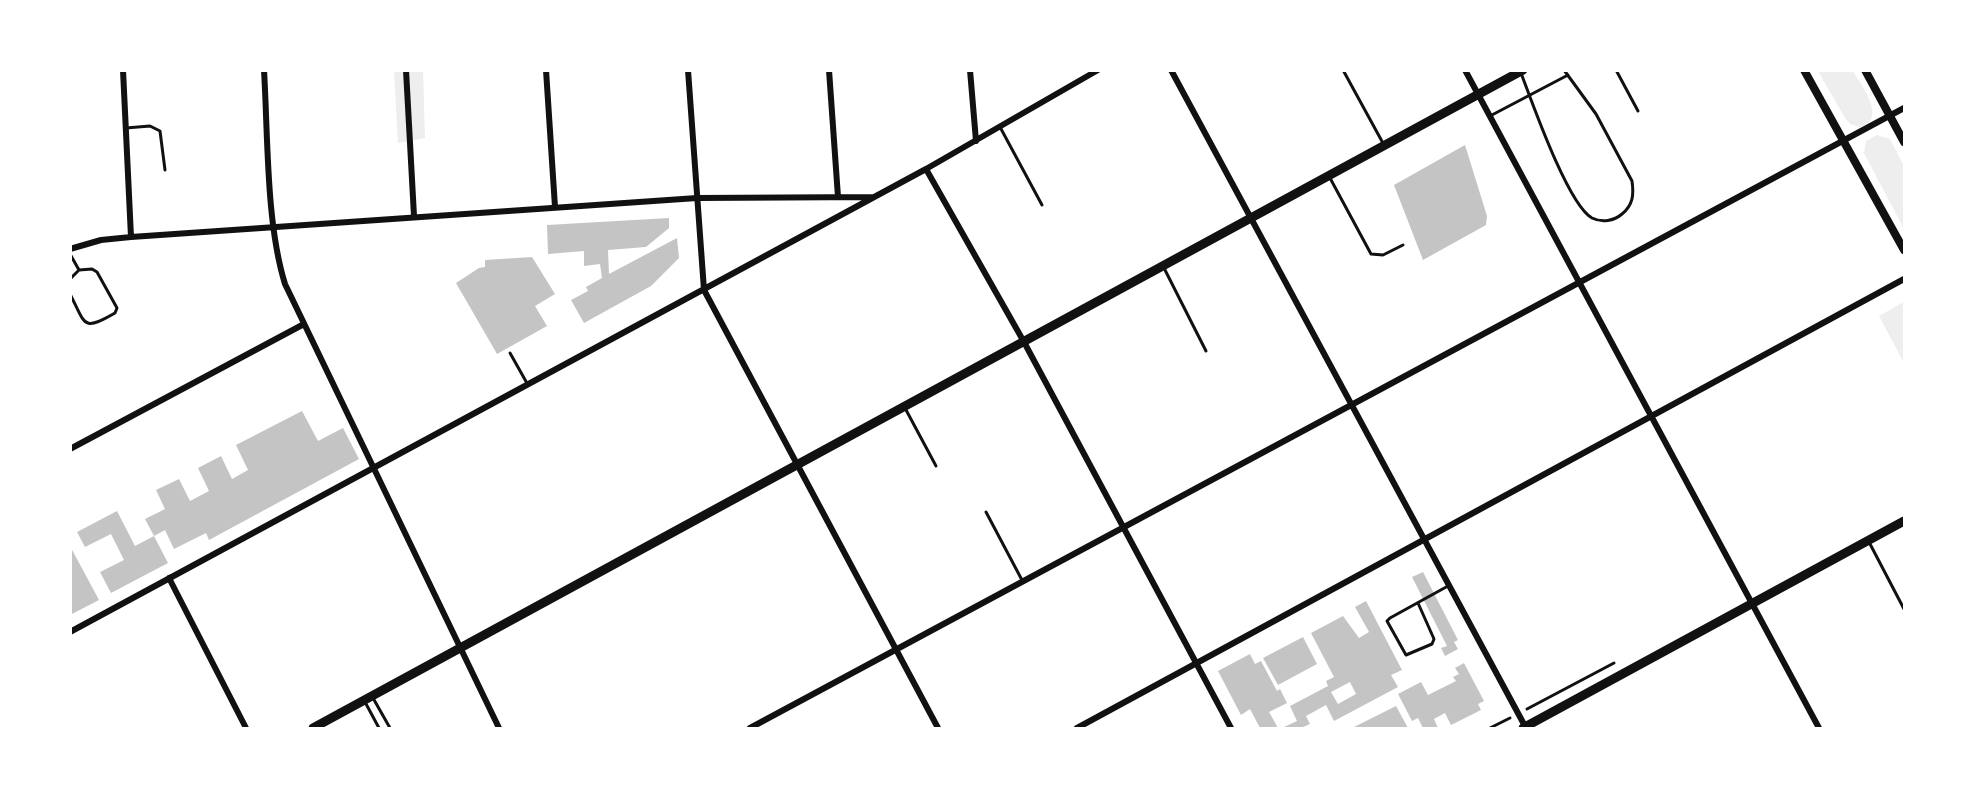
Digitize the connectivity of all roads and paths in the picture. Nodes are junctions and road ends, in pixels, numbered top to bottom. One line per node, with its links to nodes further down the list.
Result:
1 (123, 70): 25 (street)
2 (264, 70): 40 (street)
3 (406, 70): 38 (street)
4 (546, 70): 37 (street)
5 (688, 70): 35 (street)
6 (829, 70): 33 (street)
7 (970, 70): 26 (street)
8 (1098, 70): 24 (street)
9 (1171, 70): 39 (street)
10 (1343, 70): 29 (lane)
11 (1465, 70): 18 (street)
12 (1564, 70): 17 (lane)
13 (1616, 70): 21 (lane)
14 (1804, 70): 27 (street)
15 (1865, 70): 23 (street)
16 (1522, 71): 18 (main road); 19 (lane)
17 (1568, 75): 19 (lane); 19 (lane)
18 (1478, 95): 22 (street); 29 (main road)
19 (1529, 95): 22 (lane)
20 (1905, 108): 23 (street)
21 (1638, 111)
22 (1490, 116): 50 (street)
23 (1890, 116): 27 (street); 28 (street)
24 (1000, 127): 26 (street); 36 (lane)
25 (126, 128): 30 (lane); 41 (street)
26 (976, 141): 31 (street)
27 (1844, 141): 44 (street); 50 (street)
28 (1905, 142)
29 (1384, 146): 32 (main road)
30 (165, 170)
31 (926, 170): 34 (street); 54 (street)
32 (1329, 176): 39 (main road); 42 (lane)
33 (838, 197): 34 (street); 35 (street)
34 (876, 197): 51 (street)
35 (697, 198): 37 (street); 51 (street)
36 (1042, 205)
37 (555, 207): 38 (street)
38 (414, 216): 40 (street)
39 (1252, 218): 46 (main road); 58 (street)
40 (274, 226): 41 (street); 53 (street)
41 (131, 237): 43 (street)
42 (1403, 245)
43 (70, 249)
44 (1905, 250)
45 (70, 254): 47 (lane)
46 (1163, 266): 54 (main road); 55 (lane)
47 (79, 270): 48 (lane); 52 (lane)
48 (70, 279)
49 (1905, 279): 60 (street)
50 (1580, 282): 58 (street); 60 (street)
51 (704, 290): 57 (street); 62 (street)
52 (70, 294)
53 (304, 324): 61 (street); 64 (street)
54 (1024, 342): 59 (main road); 67 (street)
55 (1206, 351)
56 (510, 353): 57 (lane)
57 (528, 385): 64 (street)
58 (1353, 405): 67 (street); 69 (street)
59 (905, 406): 62 (main road); 63 (lane)
60 (1652, 417): 69 (street); 74 (street)
61 (70, 449)
62 (797, 465): 77 (main road); 78 (street)
63 (936, 466)
64 (374, 468): 70 (street); 77 (street)
65 (986, 512): 71 (lane)
66 (1905, 520): 68 (main road)
67 (1124, 528): 71 (street); 79 (street)
68 (1868, 540): 74 (main road); 75 (lane)
69 (1425, 541): 72 (street); 79 (street)
70 (170, 578): 76 (street); 83 (street)
71 (1023, 582): 78 (street)
72 (1449, 585): 73 (lane); 82 (street)
73 (1418, 603): 73 (lane)
74 (1752, 604): 82 (main road); 91 (street)
75 (1905, 609)
76 (70, 632)
77 (460, 648): 80 (main road); 86 (street)
78 (896, 650): 87 (street); 88 (street)
79 (1197, 664): 89 (street); 90 (street)
80 (368, 698): 81 (main road); 84 (lane); 85 (lane)
81 (318, 727)
82 (1525, 728)
83 (246, 729)
84 (380, 729)
85 (390, 729)
86 (499, 729)
87 (750, 729)
88 (938, 729)
89 (1077, 729)
90 (1231, 729)
91 (1819, 729)

